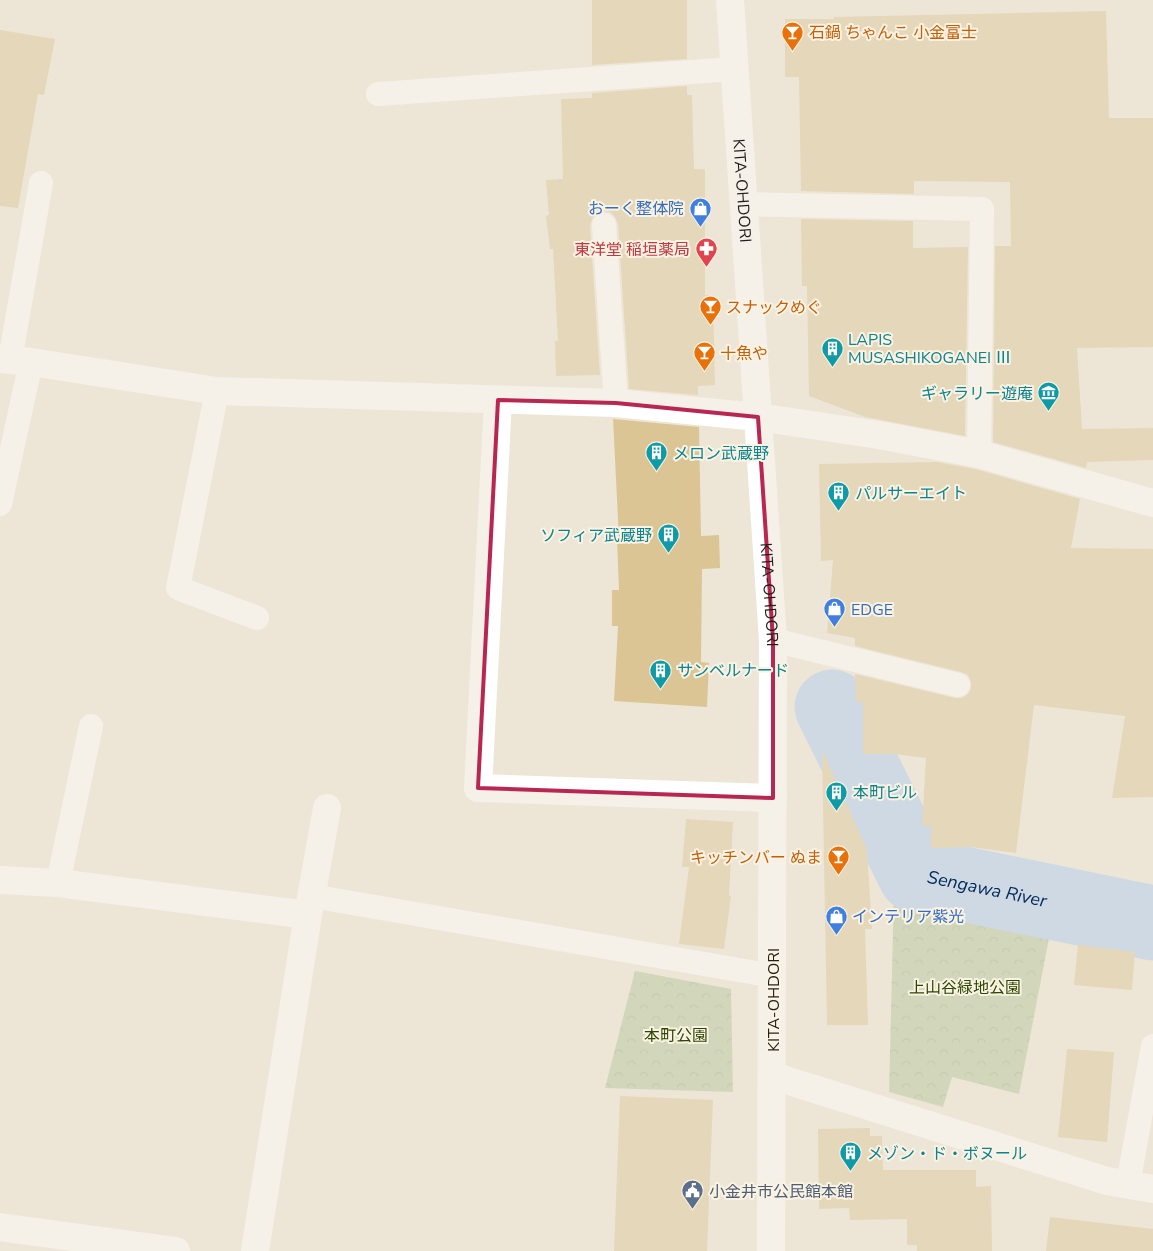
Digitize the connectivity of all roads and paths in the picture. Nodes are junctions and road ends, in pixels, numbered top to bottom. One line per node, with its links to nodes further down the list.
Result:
1 (730, 0): 2 (street, KITA-OHDORI)
2 (734, 69): 3 (lane); 5 (street, KITA-OHDORI)
3 (378, 94)
4 (41, 183): 7 (lane)
5 (744, 204): 11 (street, KITA-OHDORI); 12 (lane)
6 (604, 225): 10 (lane)
7 (14, 360): 8 (street); 14 (lane)
8 (217, 391): 9 (street); 15 (lane)
9 (498, 400): 10 (street); 19 (street)
10 (616, 403): 11 (street)
11 (758, 417): 12 (street); 16 (street, KITA-OHDORI)
12 (979, 454): 13 (street)
13 (1153, 503)
14 (0, 504)
15 (257, 618)
16 (773, 640): 17 (lane); 19 (street, KITA-OHDORI)
17 (958, 685)
18 (91, 726): 21 (lane)
19 (773, 798): 24 (street, KITA-OHDORI)
20 (327, 808): 23 (street)
21 (58, 882): 22 (street); 23 (street)
22 (1, 886)
23 (310, 905): 24 (lane); 30 (street)
24 (773, 976): 26 (street, KITA-OHDORI)
25 (1153, 1046): 27 (lane)
26 (773, 1076): 27 (street); 31 (street, KITA-OHDORI)
27 (1141, 1187)
28 (0, 1227): 29 (street)
29 (176, 1251)
30 (254, 1251)
31 (771, 1251)

